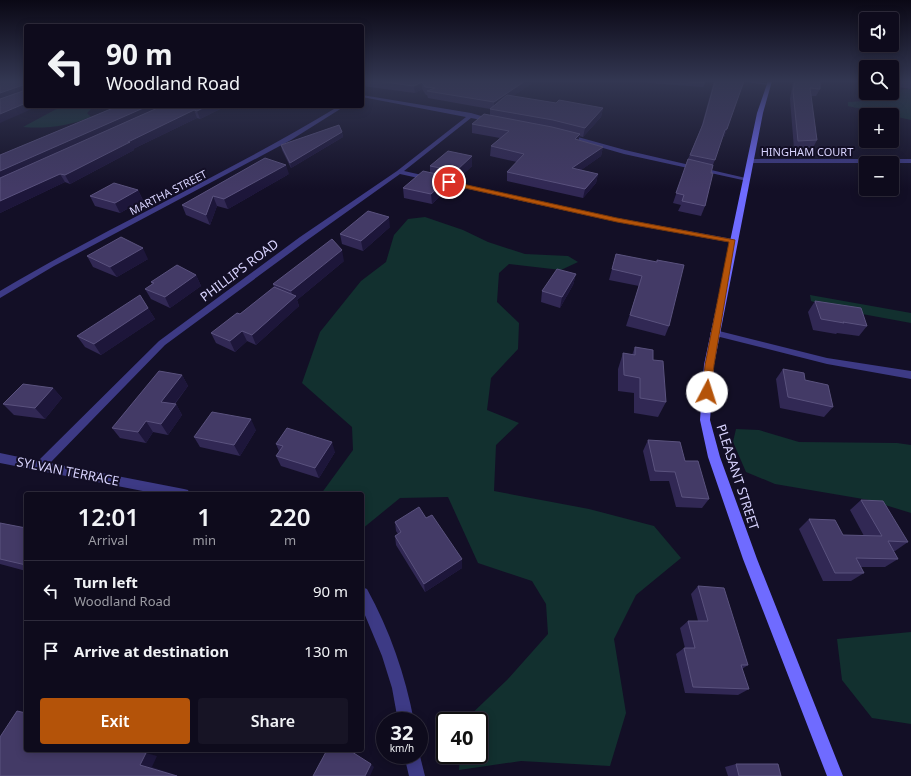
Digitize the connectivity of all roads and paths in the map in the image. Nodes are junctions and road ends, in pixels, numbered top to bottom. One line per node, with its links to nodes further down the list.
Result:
1 (324, 117): 12 (street, MARTHA STREET)
2 (469, 117): 9 (street, PHILLIPS ROAD)
3 (478, 117): 5 (street)
4 (759, 117): 7 (street, PLEASANT STREET)
5 (500, 121)
6 (559, 134): 10 (street)
7 (751, 161): 8 (street, HINGHAM COURT); 10 (street, PLEASANT STREET)
8 (911, 161)
9 (400, 172): 11 (street); 16 (street, PHILLIPS ROAD)
10 (747, 179): 11 (street, PLEASANT STREET)
11 (733, 241): 13 (street, PLEASANT STREET)
12 (0, 295)
13 (715, 333): 14 (street); 22 (street, PLEASANT STREET)
14 (911, 375)
15 (0, 458): 16 (street, SYLVAN TERRACE)
16 (40, 466): 17 (street, SYLVAN TERRACE)
17 (174, 492)
18 (364, 598): 19 (street)
19 (404, 712)
20 (414, 764): 21 (street)
21 (417, 776)
22 (834, 776)

